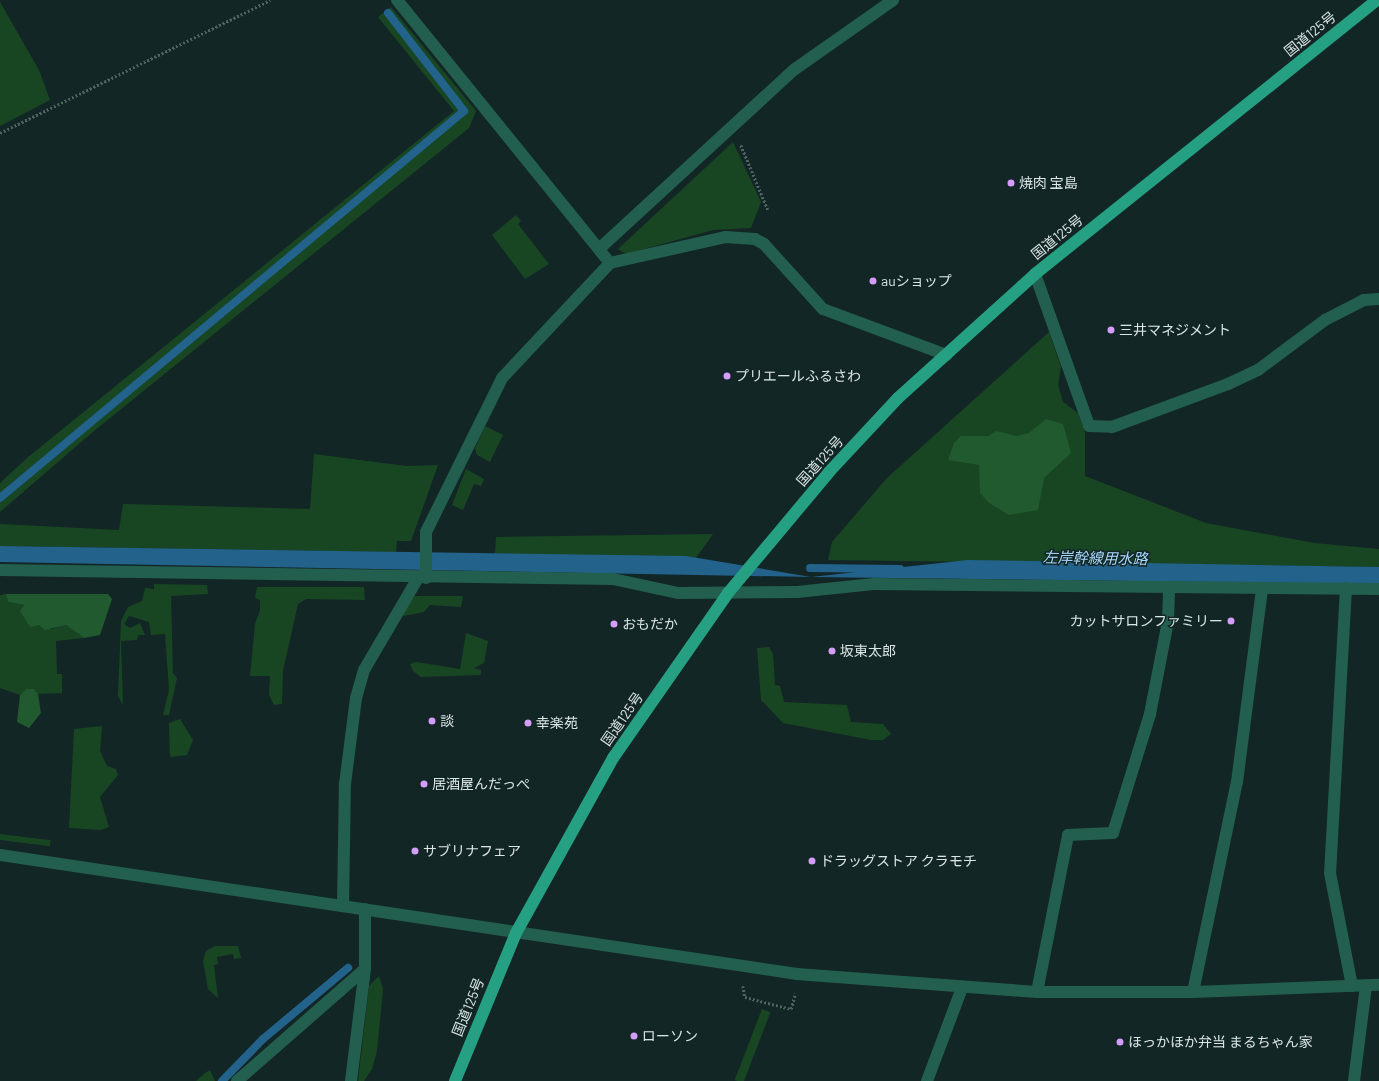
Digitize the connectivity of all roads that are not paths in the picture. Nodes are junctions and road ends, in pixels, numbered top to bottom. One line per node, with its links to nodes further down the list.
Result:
1 (397, 0): 4 (street)
2 (893, 0): 4 (street)
3 (1377, 0): 6 (highway, 国道125号)
4 (599, 249): 5 (street)
5 (610, 264): 8 (street); 10 (street)
6 (1035, 274): 7 (street); 8 (highway, 国道125号)
7 (1379, 299)
8 (947, 355): 15 (highway, 国道125号)
9 (0, 570): 10 (street)
10 (422, 578): 15 (street); 17 (street)
11 (1346, 588): 12 (street); 13 (street); 22 (street)
12 (1262, 589): 14 (street); 26 (street)
13 (1379, 589)
14 (1169, 590): 15 (street); 25 (street)
15 (728, 593): 19 (highway, 国道125号)
16 (0, 855): 17 (street)
17 (343, 906): 18 (street)
18 (365, 909): 19 (street); 20 (street)
19 (516, 932): 24 (street); 29 (highway, 国道125号)
20 (365, 970): 27 (street); 28 (street)
21 (1379, 985): 23 (street)
22 (1352, 986): 23 (street); 26 (street)
23 (1366, 986): 31 (street)
24 (962, 988): 25 (street); 30 (street)
25 (1037, 992): 26 (street)
26 (1194, 992)
27 (237, 1081)
28 (351, 1081)
29 (455, 1081)
30 (927, 1081)
31 (1354, 1081)

